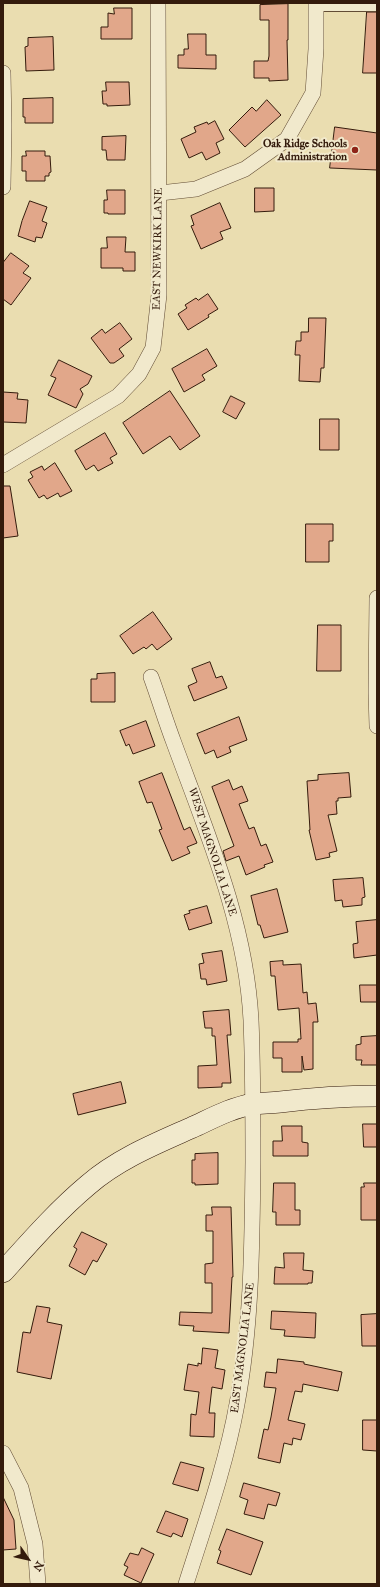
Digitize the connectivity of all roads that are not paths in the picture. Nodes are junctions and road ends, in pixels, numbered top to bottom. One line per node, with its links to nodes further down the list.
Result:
1 (158, 3): 6 (street, EAST NEWKIRK LANE)
2 (316, 5): 3 (lane); 6 (street)
3 (377, 7)
4 (3, 73): 5 (street)
5 (3, 187)
6 (160, 194): 7 (street, EAST NEWKIRK LANE)
7 (3, 465)
8 (377, 598): 10 (street)
9 (151, 677): 12 (street, WEST MAGNOLIA LANE)
10 (377, 726)
11 (377, 1096): 12 (street)
12 (252, 1104): 13 (street); 16 (street, EAST MAGNOLIA LANE)
13 (3, 1272)
14 (3, 1453): 15 (street)
15 (38, 1584)
16 (186, 1584)

